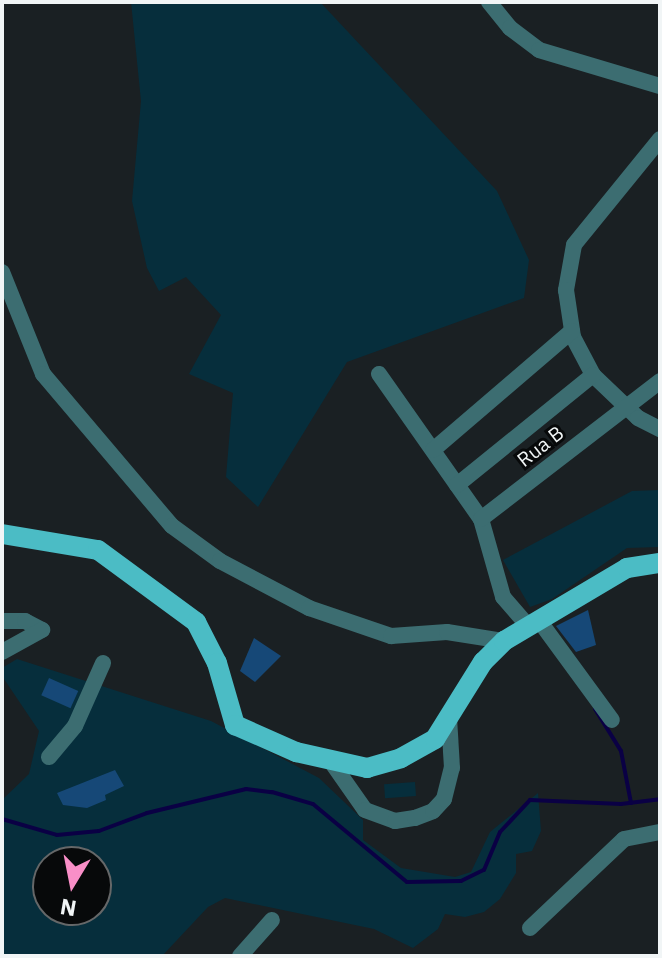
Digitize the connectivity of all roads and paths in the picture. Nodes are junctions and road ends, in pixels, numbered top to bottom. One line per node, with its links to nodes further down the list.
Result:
1 (489, 2): 2 (street)
2 (660, 86)
3 (660, 139): 5 (street)
4 (2, 272): 18 (street)
5 (572, 331): 7 (street); 11 (street)
6 (379, 374): 11 (street)
7 (593, 375): 9 (street); 12 (street)
8 (660, 381): 9 (street, Rua B)
9 (626, 407): 10 (street); 13 (street, Rua B)
10 (660, 429)
11 (433, 450): 12 (street)
12 (457, 485): 13 (street)
13 (481, 519): 17 (street)
14 (2, 534): 24 (main road)
15 (660, 563): 17 (main road)
16 (2, 621): 19 (street)
17 (533, 622): 18 (main road); 22 (street)
18 (504, 641): 21 (main road)
19 (2, 652)
20 (103, 663): 23 (street)
21 (449, 718): 24 (main road); 24 (street)
22 (612, 720)
23 (49, 757)
24 (332, 763)
25 (660, 832): 27 (street)
26 (272, 920): 28 (street)
27 (530, 928)
28 (240, 956)

